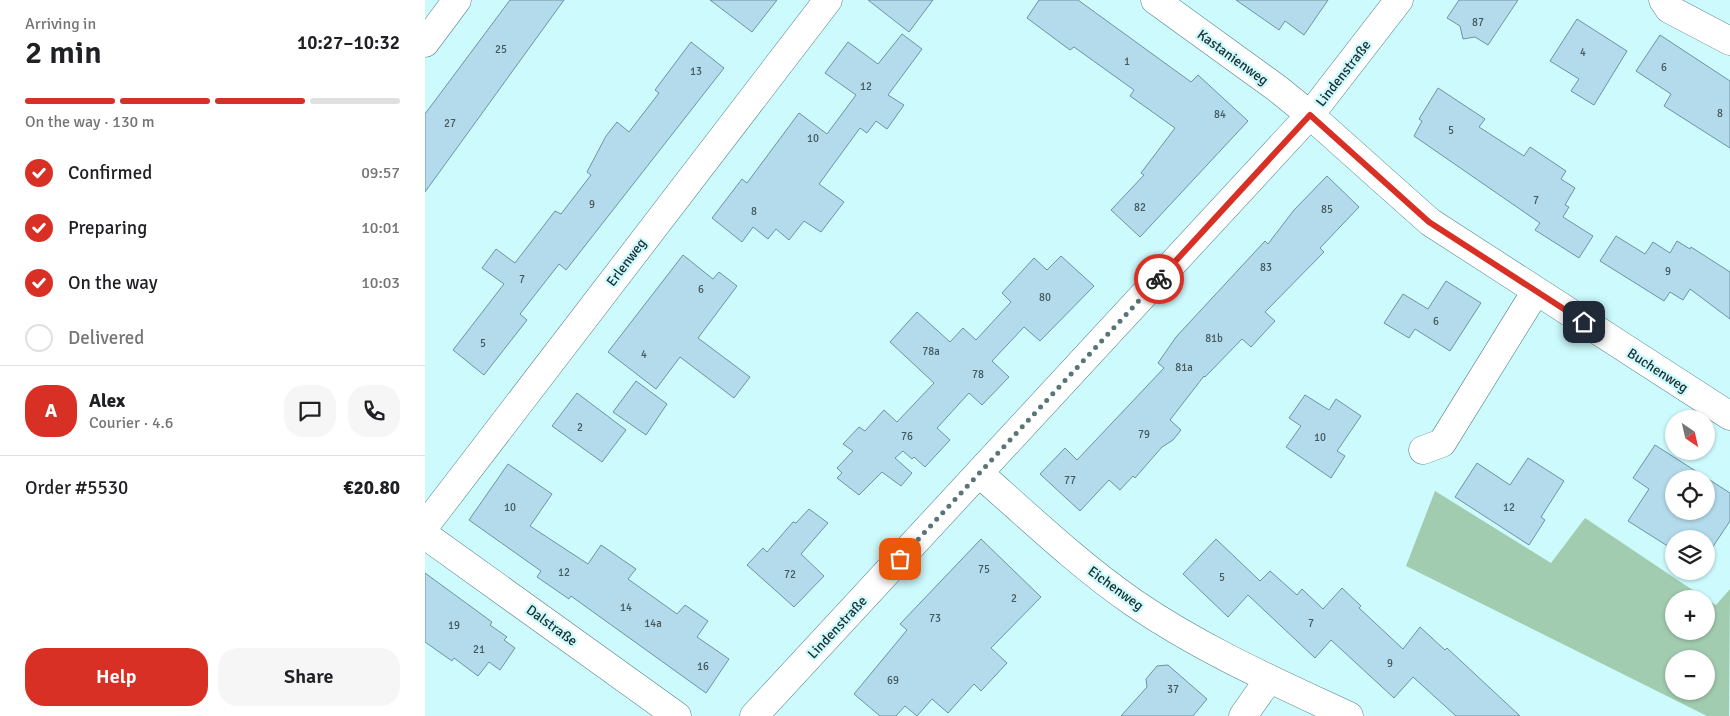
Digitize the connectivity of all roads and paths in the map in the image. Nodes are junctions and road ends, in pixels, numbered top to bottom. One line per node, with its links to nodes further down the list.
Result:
1 (457, 0): 7 (street)
2 (828, 0): 13 (street, Erlenweg)
3 (1155, 0): 8 (street, Kastanienweg)
4 (1399, 0): 8 (street, Lindenstraße)
5 (1663, 0): 6 (street)
6 (1730, 41)
7 (425, 43)
8 (1310, 115): 9 (street, Buchenweg); 12 (street, Lindenstraße)
9 (1535, 291): 10 (street, Buchenweg); 11 (street)
10 (1730, 416)
11 (1423, 450)
12 (980, 474): 15 (street, Eichenweg); 17 (street, Lindenstraße)
13 (425, 526)
14 (425, 534): 16 (street, Dalstraße)
15 (1269, 679): 18 (street); 19 (street, Eichenweg)
16 (677, 716)
17 (754, 716)
18 (1243, 716)
19 (1349, 716)

